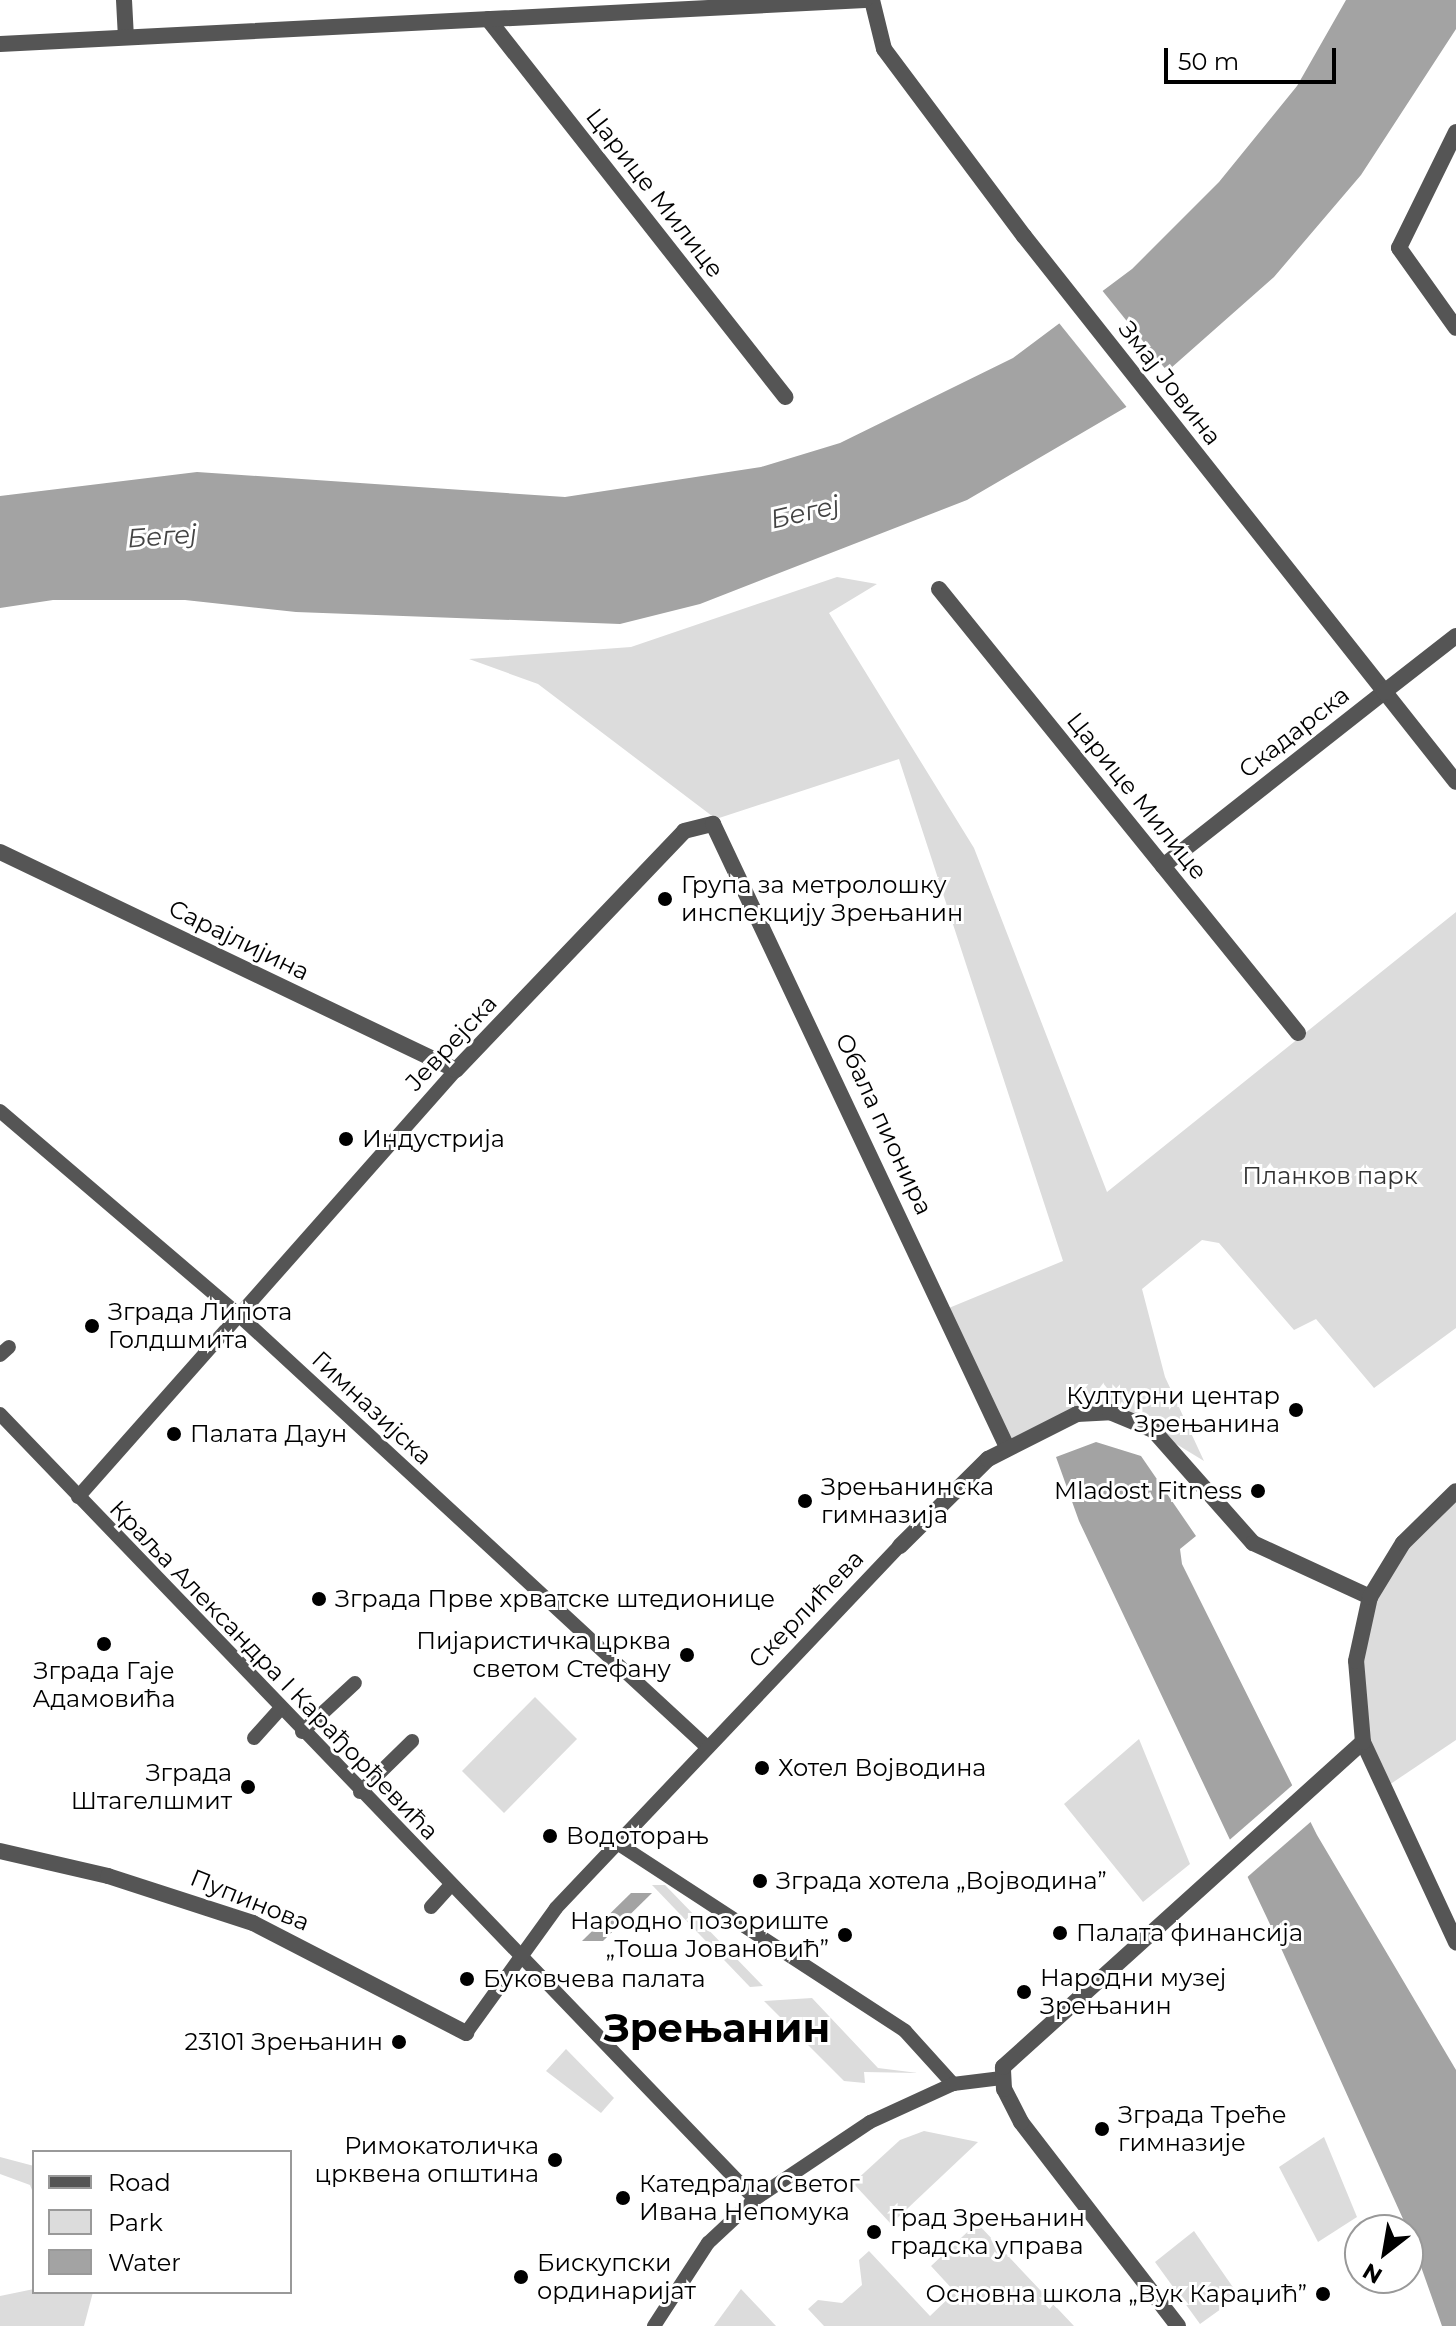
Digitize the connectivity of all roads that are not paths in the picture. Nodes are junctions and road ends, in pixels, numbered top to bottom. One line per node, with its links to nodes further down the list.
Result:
1 (124, 0): 5 (street)
2 (865, 0): 4 (street)
3 (872, 0): 12 (street, Змај Јовина)
4 (488, 19): 5 (street); 9 (street, Царице Милице)
5 (126, 37): 6 (street)
6 (0, 44)
7 (1456, 132): 8 (street)
8 (1456, 328)
9 (785, 397)
10 (939, 589): 16 (street, Царице Милице)
11 (1456, 636): 12 (street, Скадарска)
12 (1384, 692): 13 (street, Змај Јовина); 16 (street, Скадарска)
13 (1456, 782)
14 (713, 824): 18 (street, Јеврејска); 22 (street, Обала пионира)
15 (0, 852): 18 (street, Сарајлијина)
16 (1163, 866): 17 (street, Царице Милице)
17 (1298, 1033)
18 (456, 1070): 20 (street, Јеврејска)
19 (0, 1111): 20 (street, Гимназијска)
20 (242, 1318): 24 (street, Јеврејска); 33 (street, Гимназијска)
21 (0, 1414): 24 (street, Краља Александра I Карађорђевића)
22 (1007, 1447): 25 (street, Скерлићева); 26 (street, Скерлићева)
23 (1456, 1491): 26 (street)
24 (78, 1497): 28 (street, Краља Александра I Карађорђевића)
25 (900, 1546): 33 (street, Скерлићева)
26 (1370, 1597): 32 (street)
27 (355, 1683): 29 (street)
28 (280, 1709): 29 (street, Краља Александра I Карађорђевића); 30 (street)
29 (302, 1732): 34 (street, Краља Александра I Карађорђевића)
30 (254, 1738)
31 (412, 1741): 34 (street)
32 (1363, 1742): 39 (street); 42 (street)
33 (706, 1746): 35 (street, Скерлићева)
34 (360, 1792): 37 (street, Краља Александра I Карађорђевића)
35 (617, 1843): 40 (street, Скерлићева); 43 (street)
36 (0, 1851): 41 (street, Пупинова)
37 (451, 1885): 38 (street); 40 (street, Краља Александра I Карађорђевића)
38 (431, 1907)
39 (1456, 1942)
40 (519, 1954): 41 (street, Скерлићева); 44 (street, Краља Александра I Карађорђевића)
41 (466, 2033)
42 (1002, 2078): 43 (street); 46 (street)
43 (953, 2084): 44 (street)
44 (755, 2199): 45 (street)
45 (654, 2326)
46 (1178, 2326)

